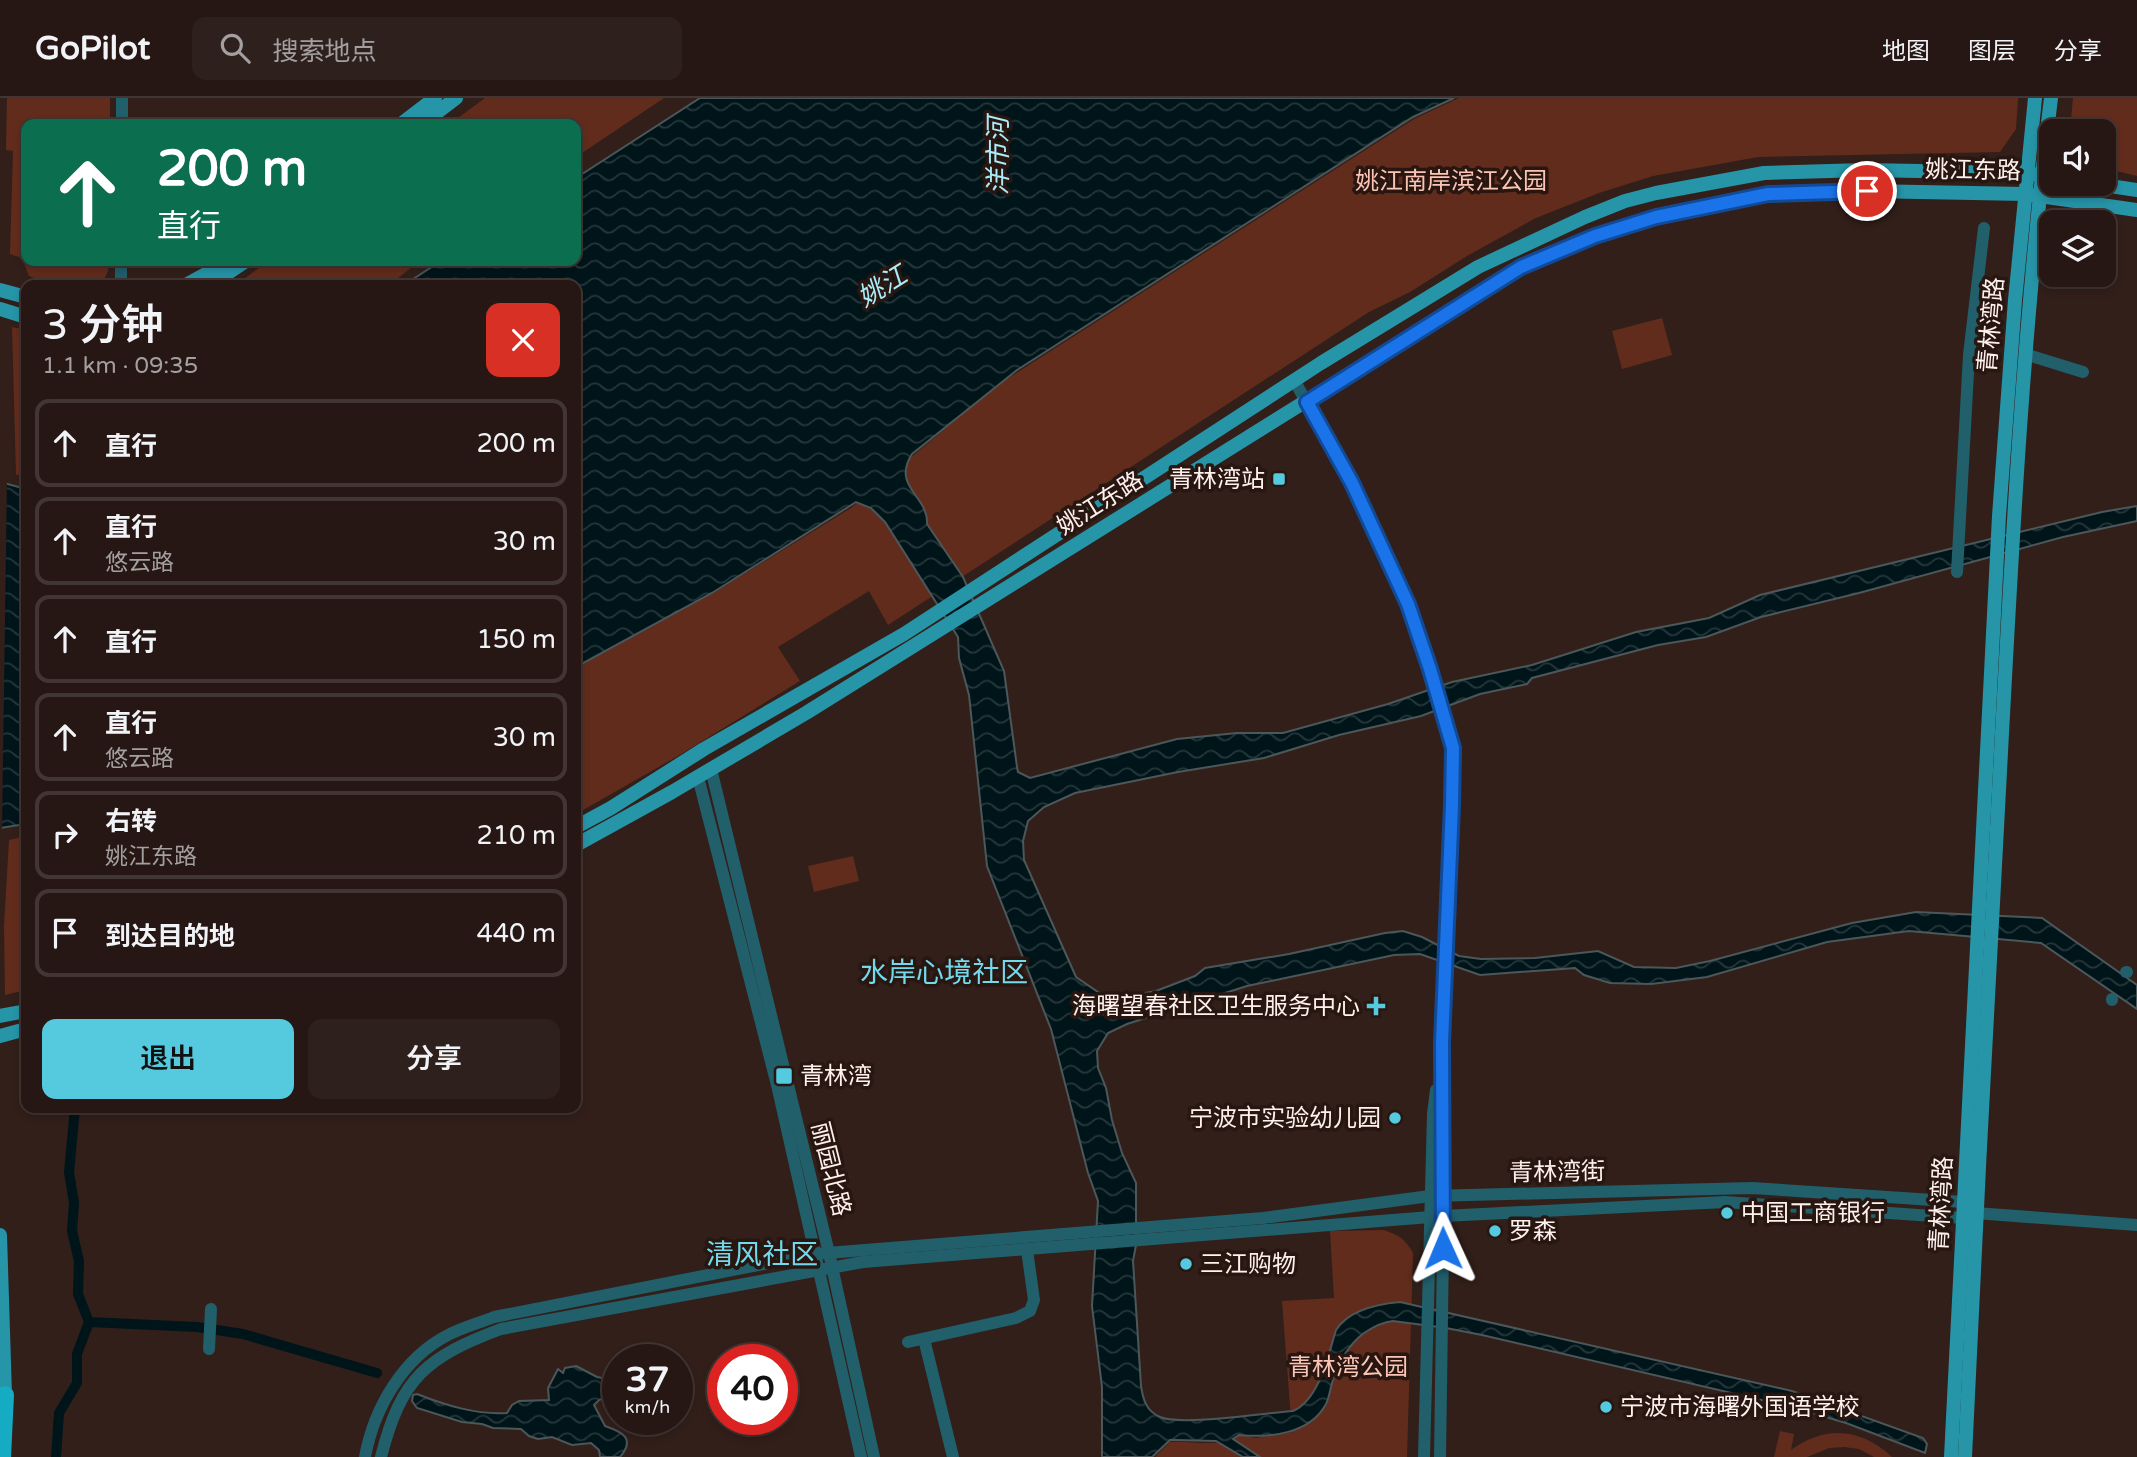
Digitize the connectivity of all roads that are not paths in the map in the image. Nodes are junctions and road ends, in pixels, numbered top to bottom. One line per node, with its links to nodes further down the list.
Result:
1 (122, 98): 6 (street)
2 (435, 98): 7 (main road)
3 (456, 98): 8 (main road)
4 (2035, 98): 10 (main road, 青林湾路)
5 (2051, 98): 9 (main road, 青林湾路)
6 (122, 119)
7 (408, 119)
8 (429, 119)
9 (2048, 119)
10 (2039, 171)
11 (2039, 175): 28 (main road, 姚江东路)
12 (2039, 178): 15 (main road, 青林湾路)
13 (2116, 187): 14 (main road)
14 (2137, 190)
15 (2033, 195): 16 (main road, 姚江东路); 26 (main road, 青林湾路); 29 (main road, 姚江东路); 30 (main road, 青林湾路)
16 (2137, 210)
17 (1984, 228): 31 (street)
18 (217, 266): 20 (main road)
19 (238, 266): 21 (main road)
20 (195, 280)
21 (218, 280)
22 (0, 290): 23 (main road)
23 (21, 296)
24 (0, 309): 25 (main road)
25 (21, 315)
26 (2025, 354): 27 (street); 30 (main road, 青林湾路)
27 (2083, 372)
28 (1294, 380): 29 (street); 34 (main road, 姚江东路)
29 (1307, 402): 32 (main road, 姚江东路); 40 (street)
30 (2004, 557): 41 (main road, 青林湾路); 42 (main road, 青林湾路)
31 (1958, 572)
32 (711, 769): 33 (main road); 49 (street, 丽园北路)
33 (698, 777): 35 (main road); 50 (street, 丽园北路)
34 (581, 824)
35 (581, 842)
36 (21, 1011): 37 (main road)
37 (0, 1016)
38 (21, 1030): 39 (main road)
39 (0, 1036)
40 (1436, 1196): 41 (street, 青林湾街); 43 (street); 46 (street, 青林湾街)
41 (1963, 1202): 42 (main road, 青林湾路)
42 (1969, 1216): 43 (street, 青林湾街); 44 (street, 青林湾街); 66 (main road, 青林湾路); 67 (main road, 青林湾路)
43 (1436, 1217): 46 (street, 青林湾街); 64 (street); 65 (street)
44 (2137, 1225)
45 (0, 1235): 57 (main road)
46 (1138, 1235): 47 (street)
47 (1096, 1238): 48 (street); 49 (street)
48 (1027, 1250): 51 (street); 54 (street)
49 (829, 1253): 50 (street); 51 (street, 丽园北路)
50 (816, 1254): 52 (street, 丽园北路); 59 (street)
51 (833, 1268): 52 (street); 62 (street, 丽园北路)
52 (819, 1270): 60 (street); 61 (street, 丽园北路)
53 (211, 1308): 56 (street)
54 (924, 1339): 55 (street); 63 (street)
55 (908, 1342)
56 (209, 1349)
57 (5, 1395): 58 (highway)
58 (2, 1457)
59 (365, 1457)
60 (381, 1457)
61 (861, 1457)
62 (874, 1457)
63 (953, 1457)
64 (1424, 1457)
65 (1440, 1457)
66 (1951, 1457)
67 (1965, 1457)

